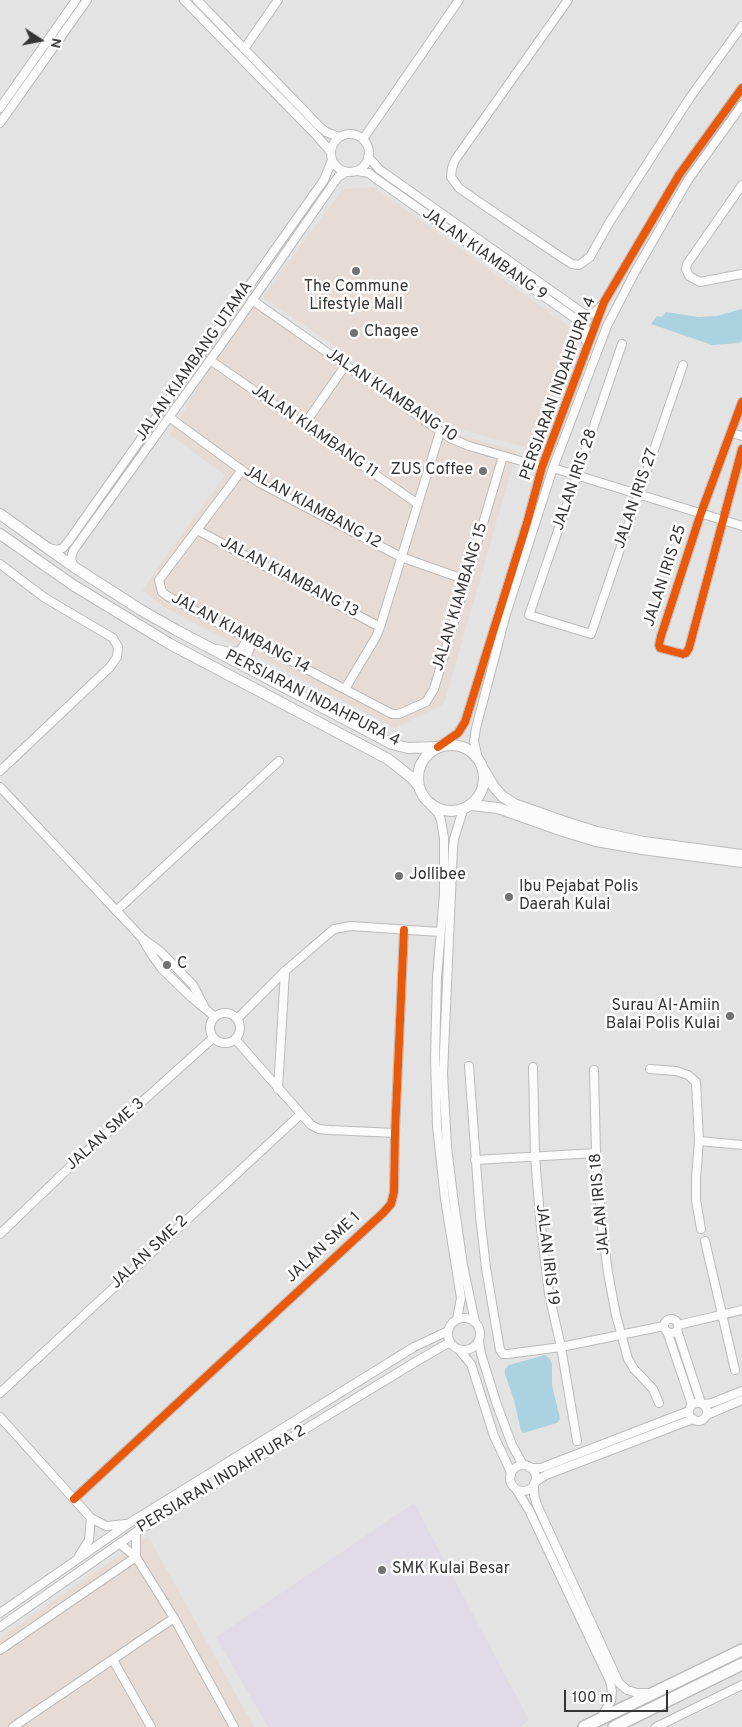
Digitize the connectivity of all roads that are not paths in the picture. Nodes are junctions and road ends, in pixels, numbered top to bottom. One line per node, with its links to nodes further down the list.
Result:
1 (76, 0): 12 (street)
2 (87, 0): 13 (street)
3 (184, 0): 16 (street)
4 (197, 0): 9 (street)
5 (278, 0): 9 (street)
6 (459, 0): 15 (street)
7 (568, 0): 8 (street)
8 (742, 26)
9 (244, 49): 14 (street)
10 (742, 88): 23 (street, PERSIARAN INDAHPURA 4)
11 (742, 105): 39 (street, PERSIARAN INDAHPURA 4)
12 (0, 108)
13 (0, 123)
14 (339, 137): 15 (street); 16 (street)
15 (363, 139): 17 (street)
16 (332, 156): 19 (street); 50 (street, JALAN KIAMBANG UTAMA)
17 (368, 157): 18 (street); 23 (street, JALAN KIAMBANG 9)
18 (356, 170): 19 (street); 25 (street, JALAN KIAMBANG 9)
19 (346, 172): 22 (street, JALAN KIAMBANG UTAMA)
20 (742, 185): 21 (street)
21 (742, 274)
22 (252, 300): 26 (street, JALAN KIAMBANG UTAMA); 28 (street, JALAN KIAMBANG 10)
23 (604, 302): 25 (street, PERSIARAN INDAHPURA 4)
24 (622, 344): 41 (street, JALAN IRIS 28)
25 (584, 356): 38 (street, PERSIARAN INDAHPURA 4)
26 (210, 360): 31 (street, JALAN KIAMBANG UTAMA); 32 (street, JALAN KIAMBANG 11)
27 (683, 365): 42 (street, JALAN IRIS 27)
28 (345, 366): 32 (street); 33 (street, JALAN KIAMBANG 10)
29 (742, 394): 30 (street, JALAN IRIS 25)
30 (742, 402): 34 (street, JALAN IRIS 25)
31 (169, 416): 40 (street, JALAN KIAMBANG 12); 53 (street, JALAN KIAMBANG UTAMA)
32 (304, 425): 43 (street, JALAN KIAMBANG 11)
33 (440, 432): 37 (street, JALAN KIAMBANG 10); 43 (street)
34 (732, 433): 35 (street); 44 (street, JALAN IRIS 25)
35 (742, 436)
36 (742, 450): 46 (street, JALAN IRIS 25)
37 (503, 456): 38 (street, JALAN KIAMBANG 10); 54 (street, JALAN KIAMBANG 15)
38 (542, 467): 62 (street, PERSIARAN INDAHPURA 4)
39 (553, 468): 41 (street); 64 (street, PERSIARAN INDAHPURA 4)
40 (242, 470): 48 (street, JALAN KIAMBANG 14); 51 (street, JALAN KIAMBANG 12)
41 (577, 475): 42 (street); 56 (street, JALAN IRIS 28)
42 (639, 494): 44 (street); 56 (street, JALAN IRIS 27)
43 (418, 504): 51 (street)
44 (701, 513): 46 (street); 46 (street, JALAN IRIS 25)
45 (0, 514): 50 (main road, PERSIARAN INDAHPURA 4)
46 (724, 520): 47 (street)
47 (742, 526)
48 (197, 530): 55 (street, JALAN KIAMBANG 13); 57 (street, JALAN KIAMBANG 14)
49 (0, 534): 66 (main road)
50 (47, 548): 53 (main road, PERSIARAN INDAHPURA 4)
51 (401, 557): 54 (street, JALAN KIAMBANG 12); 55 (street)
52 (0, 564): 65 (street)
53 (74, 568): 58 (main road, PERSIARAN INDAHPURA 4)
54 (466, 580): 61 (street, JALAN KIAMBANG 15)
55 (380, 627): 60 (street)
56 (591, 634)
57 (251, 640): 58 (street); 59 (street); 60 (street, JALAN KIAMBANG 14)
58 (210, 647): 59 (main road, PERSIARAN INDAHPURA 4)
59 (262, 674): 62 (main road, PERSIARAN INDAHPURA 4)
60 (345, 689): 61 (street, JALAN KIAMBANG 14)
61 (392, 714)
62 (438, 747): 64 (main road); 66 (main road)
63 (279, 761): 72 (street)
64 (480, 763): 69 (main road); 70 (main road)
65 (0, 771)
66 (418, 785): 68 (main road)
67 (0, 787): 72 (street)
68 (431, 806): 69 (main road); 74 (street)
69 (468, 807): 71 (main road); 98 (street)
70 (742, 855)
71 (742, 862)
72 (116, 911): 76 (street)
73 (404, 930): 74 (street); 75 (street); 86 (street, JALAN SME 1)
74 (440, 932): 97 (street)
75 (285, 971): 77 (street); 84 (street)
76 (215, 1017): 77 (street); 78 (street)
77 (236, 1019): 79 (street)
78 (213, 1038): 79 (street); 93 (street, JALAN SME 3)
79 (235, 1039): 84 (street)
80 (469, 1066): 91 (street)
81 (533, 1068): 90 (street, JALAN IRIS 19)
82 (650, 1069): 87 (street)
83 (594, 1070): 89 (street, JALAN IRIS 18)
84 (278, 1089): 85 (street)
85 (301, 1114): 86 (street); 109 (street, JALAN SME 2)
86 (395, 1133): 122 (street, JALAN SME 1)
87 (699, 1141): 88 (street); 92 (street)
88 (742, 1145)
89 (596, 1152): 90 (street); 102 (street, JALAN IRIS 18)
90 (535, 1156): 91 (street); 105 (street, JALAN IRIS 19)
91 (475, 1160): 105 (street)
92 (701, 1229)
93 (0, 1234)
94 (705, 1241): 96 (street)
95 (742, 1310): 96 (street)
96 (723, 1314): 99 (street); 107 (street)
97 (457, 1320): 98 (street); 101 (street)
98 (475, 1322): 103 (street)
99 (677, 1327): 100 (street); 100 (street); 112 (street)
100 (666, 1329): 102 (street); 113 (street)
101 (448, 1331): 104 (street); 124 (street, PERSIARAN INDAHPURA 2)
102 (621, 1336): 105 (street); 111 (street, JALAN IRIS 18)
103 (479, 1340): 106 (street); 118 (street)
104 (450, 1342): 106 (street); 125 (street, PERSIARAN INDAHPURA 2)
105 (561, 1348): 117 (street, JALAN IRIS 19)
106 (459, 1350): 119 (street)
107 (735, 1370)
108 (742, 1391): 112 (street)
109 (0, 1393)
110 (742, 1400): 114 (street)
111 (659, 1403)
112 (702, 1403): 113 (street); 114 (street)
113 (691, 1408): 116 (street); 118 (street)
114 (707, 1415): 116 (street)
115 (0, 1417): 122 (street)
116 (693, 1419): 120 (street)
117 (577, 1440)
118 (527, 1467): 119 (street); 120 (street)
119 (511, 1475): 121 (street)
120 (534, 1483): 121 (street); 137 (street)
121 (516, 1489): 138 (street)
122 (74, 1499): 123 (street)
123 (91, 1518): 124 (street); 128 (street)
124 (128, 1524): 128 (street, PERSIARAN INDAHPURA 2)
125 (136, 1532): 126 (street, PERSIARAN INDAHPURA 2); 127 (street)
126 (120, 1544): 127 (street); 131 (street, PERSIARAN INDAHPURA 2)
127 (136, 1557): 130 (street); 132 (street)
128 (77, 1559): 129 (street, PERSIARAN INDAHPURA 2)
129 (0, 1613)
130 (174, 1618): 134 (street); 142 (street)
131 (0, 1627)
132 (0, 1650)
133 (742, 1650): 137 (highway)
134 (113, 1660): 140 (street); 141 (street)
135 (742, 1664): 144 (highway)
136 (742, 1685): 139 (street)
137 (654, 1693): 138 (highway)
138 (600, 1719): 143 (highway)
139 (659, 1726)
140 (14, 1727)
141 (152, 1727)
142 (234, 1727)
143 (584, 1727)
144 (614, 1727)

